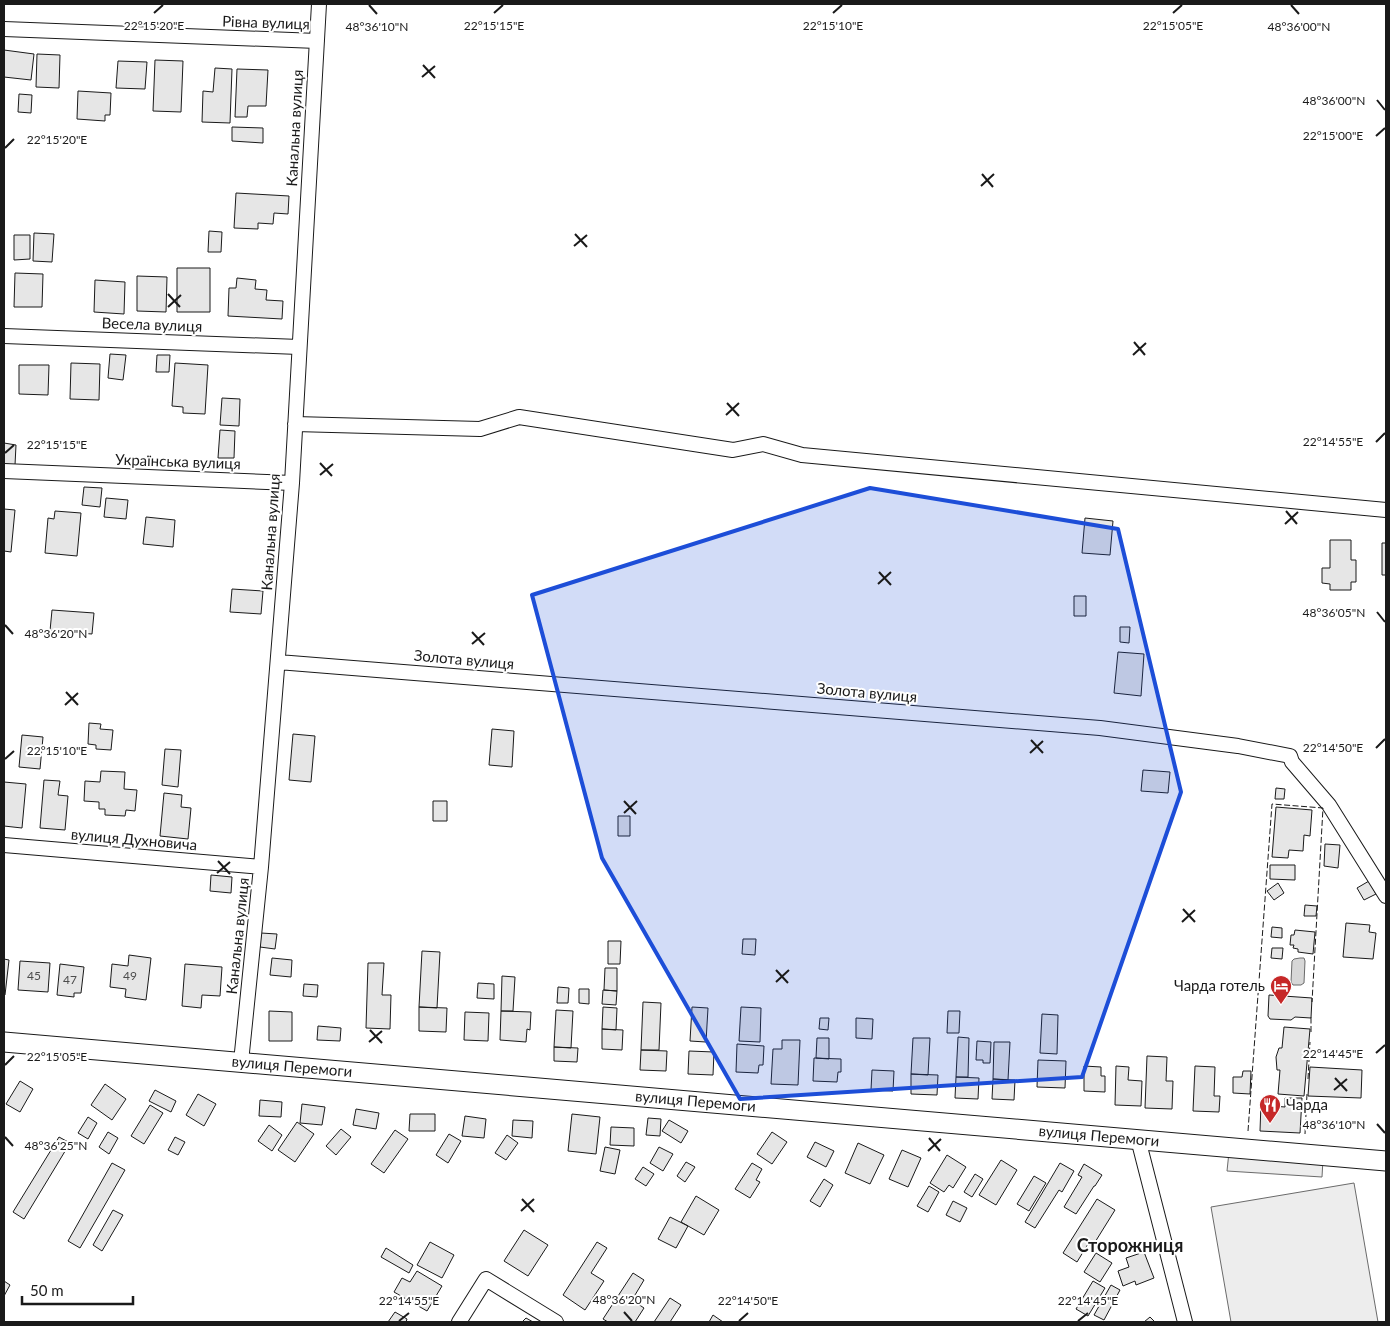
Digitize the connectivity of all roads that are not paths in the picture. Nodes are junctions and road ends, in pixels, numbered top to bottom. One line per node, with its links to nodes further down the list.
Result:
1 (319, 4): 3 (street, Канальна вулиця)
2 (4, 29): 3 (street, Рівна вулиця)
3 (317, 41): 5 (street, Канальна вулиця)
4 (4, 336): 5 (street, Весела вулиця)
5 (299, 347): 6 (street, Канальна вулиця)
6 (295, 424): 8 (street, Канальна вулиця); 9 (street)
7 (4, 471): 8 (street, Українська вулиця)
8 (292, 483): 10 (street, Канальна вулиця)
9 (1386, 510)
10 (278, 662): 12 (street, Канальна вулиця); 13 (street, Золота вулиця)
11 (4, 845): 12 (street, вулиця Духновича)
12 (262, 867): 15 (street, Канальна вулиця)
13 (1385, 891)
14 (4, 1042): 15 (street, вулиця Перемоги)
15 (241, 1062): 16 (street, вулиця Перемоги)
16 (1138, 1139): 17 (street, вулиця Перемоги); 20 (street)
17 (1386, 1161)
18 (459, 1322): 19 (street)
19 (556, 1322)
20 (1185, 1322)

